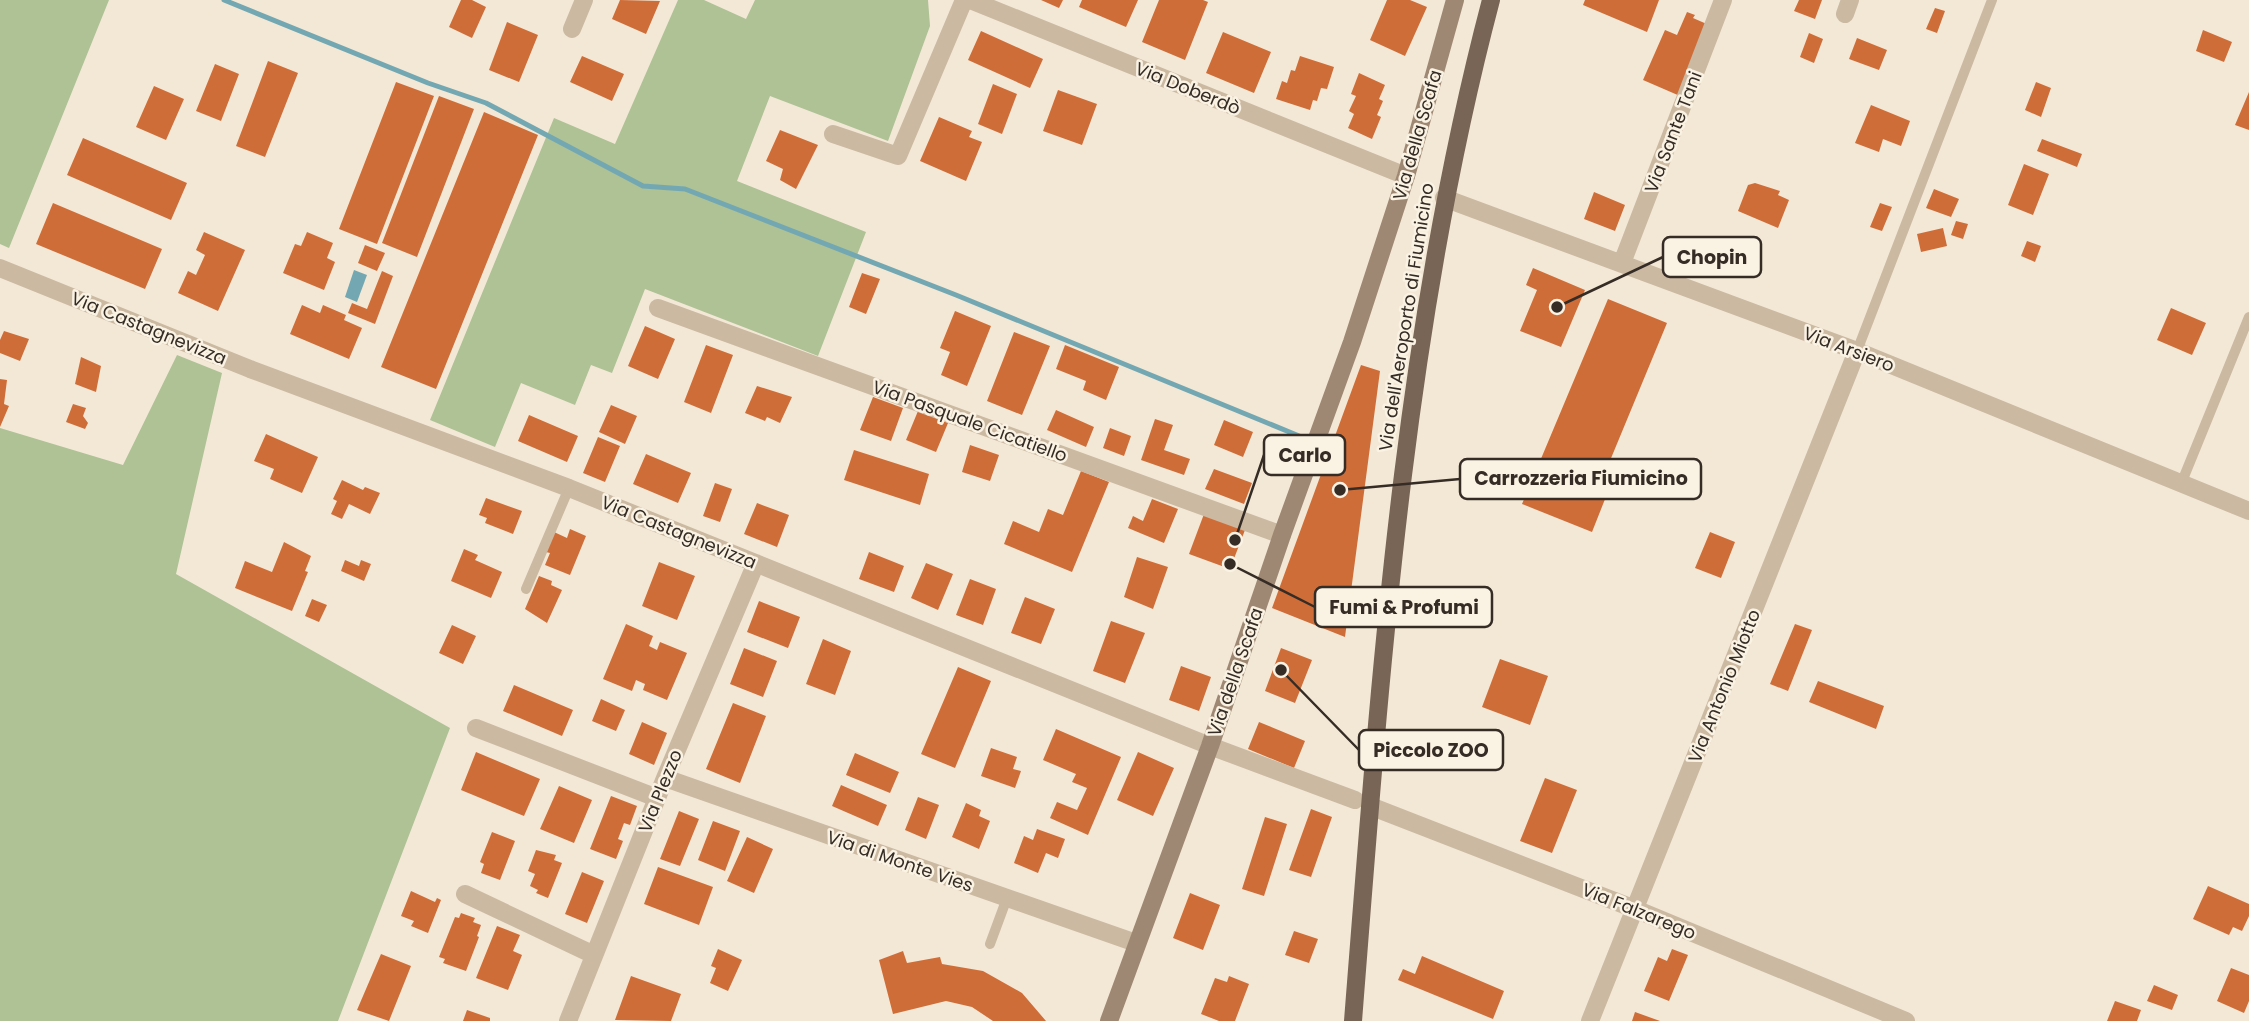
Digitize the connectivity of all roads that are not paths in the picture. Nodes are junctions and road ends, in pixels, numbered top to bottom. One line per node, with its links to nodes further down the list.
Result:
1 (584, 0): 8 (street)
2 (964, 0): 9 (street)
3 (970, 0): 10 (street, Via Doberdò)
4 (1455, 0): 10 (street, Via della Scafa)
5 (1491, 0): 11 (main road, Via dell'Aeroporto di Fiumicino)
6 (1723, 0): 12 (street, Via Sante Tani)
7 (1992, 0): 16 (lane)
8 (572, 29)
9 (833, 134)
10 (1406, 176): 20 (street, Via della Scafa)
11 (1444, 198): 12 (street, Via Arsiero); 27 (main road, Via dell'Aeroporto di Fiumicino)
12 (1622, 263): 16 (street, Via Arsiero)
13 (0, 268): 18 (street, Via Castagnevizza)
14 (658, 308): 20 (street, Via Pasquale Cicatiello)
15 (2249, 317): 17 (lane)
16 (1857, 351): 17 (street, Via Arsiero); 30 (street, Via Antonio Miotto)
17 (2181, 484): 19 (street, Via Arsiero)
18 (569, 488): 21 (street, Via Castagnevizza); 22 (lane)
19 (2249, 511)
20 (1282, 535): 24 (street, Via della Scafa)
21 (756, 563): 24 (street, Via Castagnevizza); 25 (street, Via Plezzo)
22 (526, 589)
23 (477, 727): 26 (street)
24 (1210, 746): 27 (street, Via Castagnevizza); 31 (street, Via della Scafa)
25 (665, 778): 26 (street, Via Plezzo); 29 (street, Via di Monte Vies)
26 (657, 798): 33 (street, Via Plezzo)
27 (1362, 803): 30 (street, Via Falzarego); 36 (main road, Via dell'Aeroporto di Fiumicino)
28 (465, 894): 33 (street)
29 (1007, 898): 31 (street, Via di Monte Vies); 32 (lane)
30 (1635, 909): 37 (street, Via Antonio Miotto); 38 (street, Via Falzarego)
31 (1136, 943): 35 (street, Via della Scafa)
32 (990, 944)
33 (594, 955): 34 (street, Via Plezzo)
34 (568, 1021)
35 (1109, 1021)
36 (1353, 1021)
37 (1590, 1021)
38 (1906, 1021)

